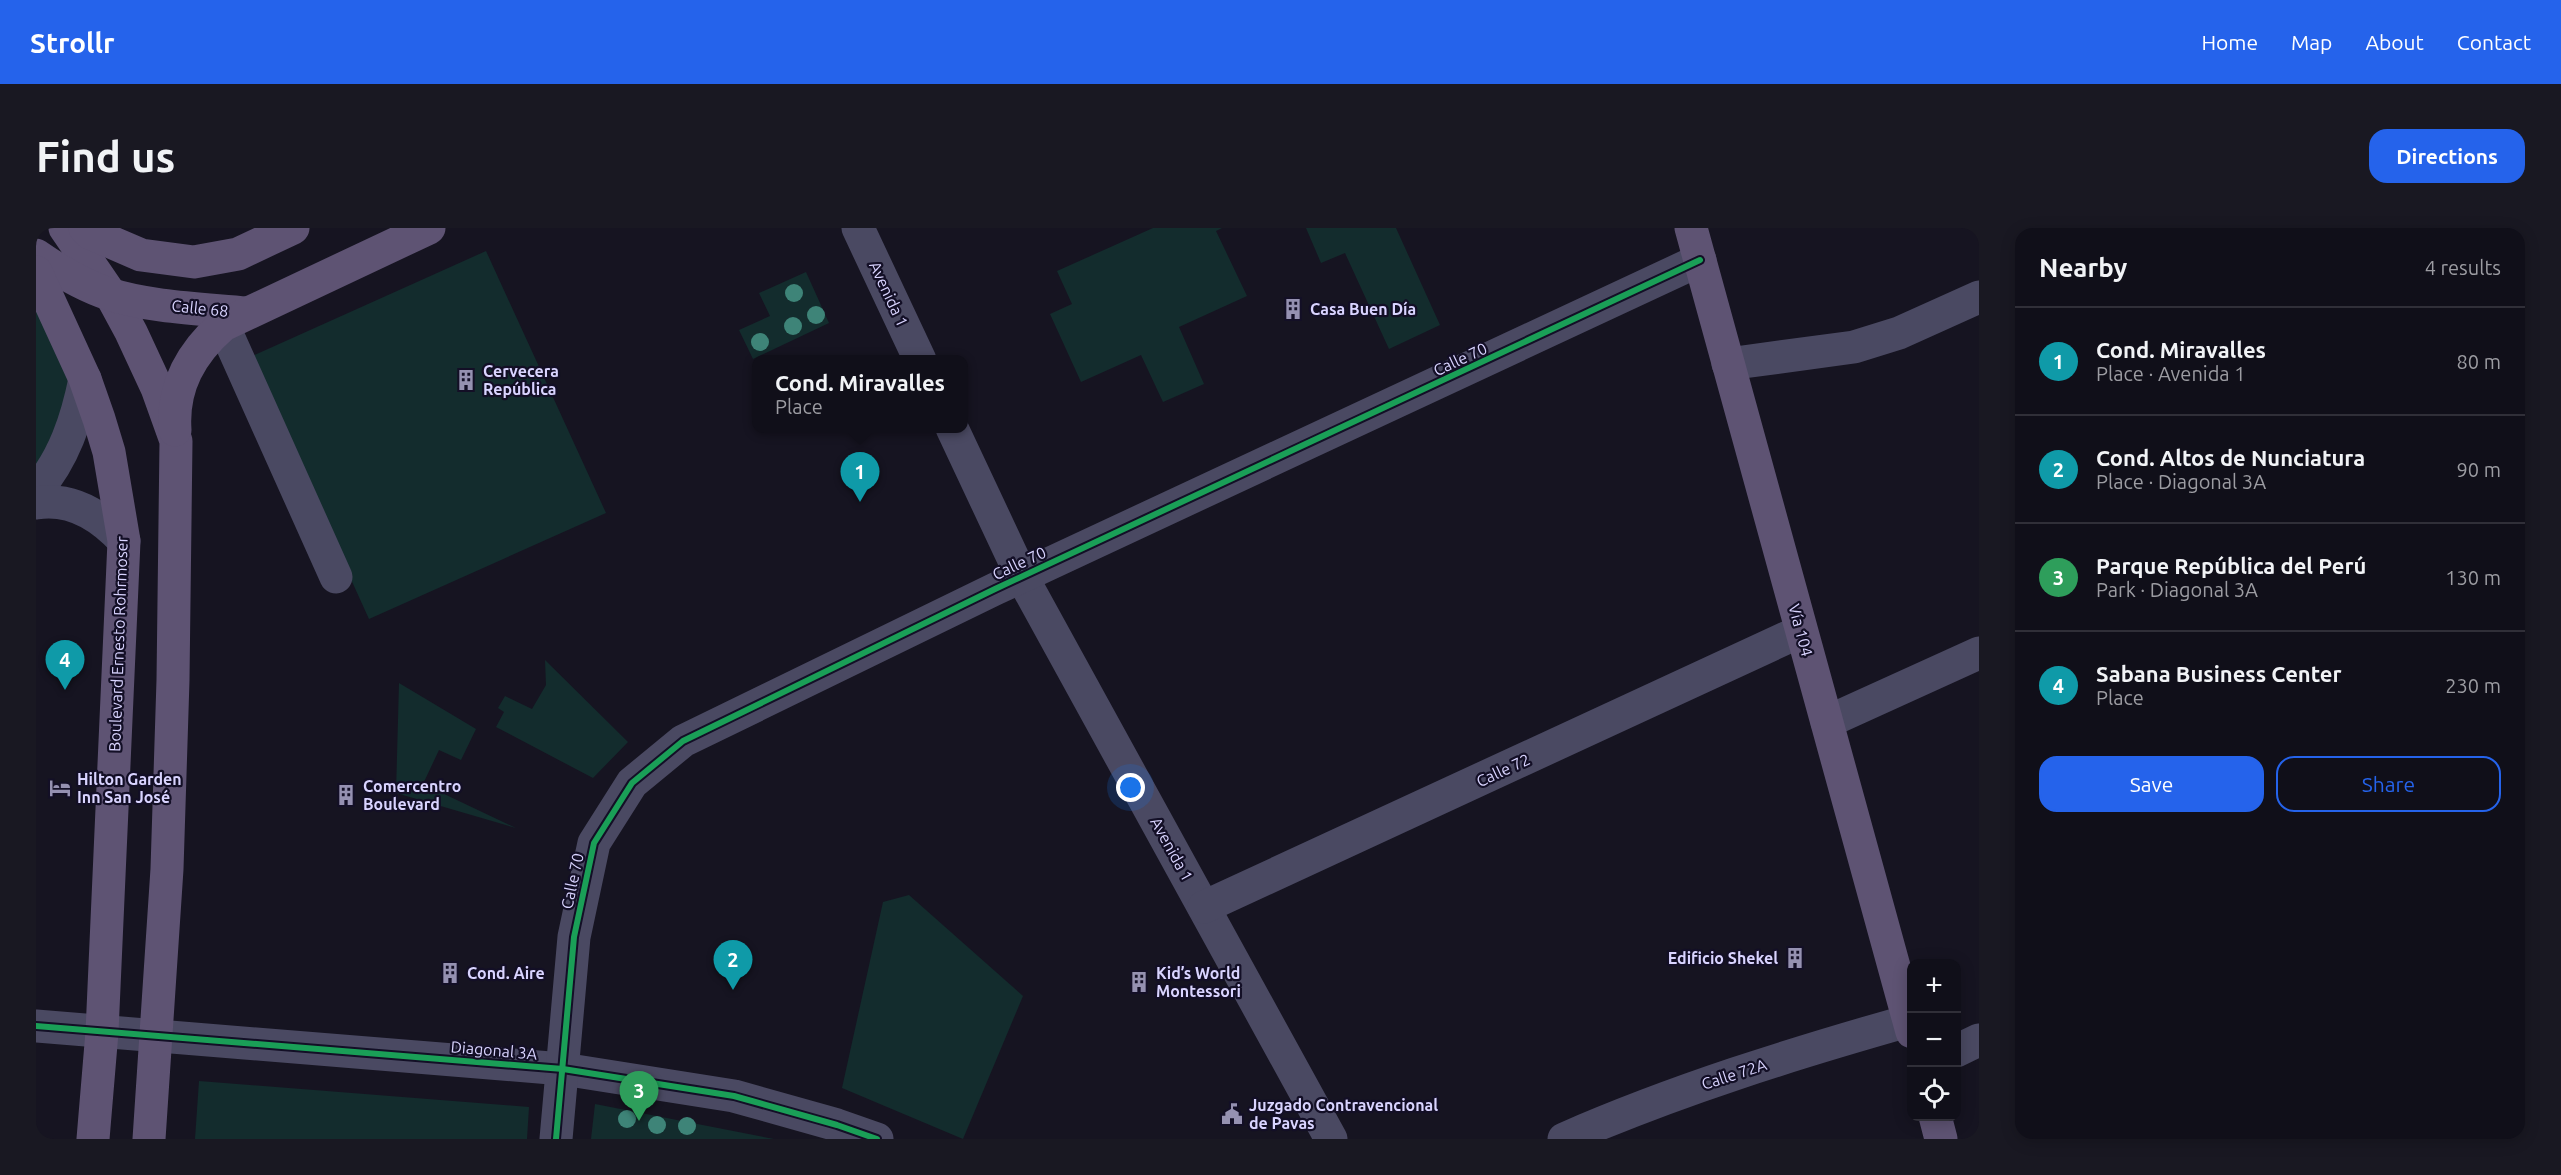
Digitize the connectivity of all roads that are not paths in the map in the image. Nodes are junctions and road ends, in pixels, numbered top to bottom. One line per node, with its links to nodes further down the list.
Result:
1 (65, 228): 10 (main road)
2 (85, 228): 3 (main road)
3 (293, 228)
4 (429, 228): 12 (main road, Calle 68)
5 (858, 228): 13 (street, Avenida 1)
6 (1691, 228): 8 (main road, Vía 104)
7 (36, 255): 10 (main road, Calle 68)
8 (1700, 260): 14 (main road, Vía 104); 22 (street, Calle 70)
9 (36, 272): 15 (main road, Boulevard Ernesto Rohrmoser)
10 (111, 295): 12 (main road, Calle 68); 17 (main road)
11 (1979, 297): 14 (street)
12 (235, 319): 17 (main road); 21 (street)
13 (918, 355)
14 (1728, 364): 23 (main road, Vía 104)
15 (85, 379): 18 (street); 20 (main road, Boulevard Ernesto Rohrmoser)
16 (954, 433): 22 (street, Avenida 1)
17 (176, 441): 31 (main road)
18 (36, 491)
19 (36, 503): 20 (street)
20 (124, 541): 30 (main road, Boulevard Ernesto Rohrmoser)
21 (336, 577)
22 (1022, 577): 26 (street, Avenida 1); 34 (street, Calle 70)
23 (1801, 631): 25 (main road, Vía 104); 26 (street, Calle 72)
24 (1979, 653): 25 (street)
25 (1827, 722): 27 (main road, Vía 104)
26 (1204, 907): 40 (street, Avenida 1)
27 (1907, 1015)
28 (36, 1026): 30 (street, Diagonal 3A)
29 (1907, 1027): 41 (street, Calle 72A)
30 (102, 1032): 31 (street, Diagonal 3A); 36 (main road, Boulevard Ernesto Rohrmoser)
31 (157, 1036): 34 (street, Diagonal 3A); 37 (main road)
32 (1979, 1040): 33 (street)
33 (1961, 1049)
34 (562, 1069): 38 (street, Calle 70); 39 (street, Diagonal 3A)
35 (1936, 1121): 42 (main road)
36 (93, 1139)
37 (149, 1139)
38 (556, 1139)
39 (877, 1139)
40 (1331, 1139)
41 (1564, 1139)
42 (1941, 1139)

